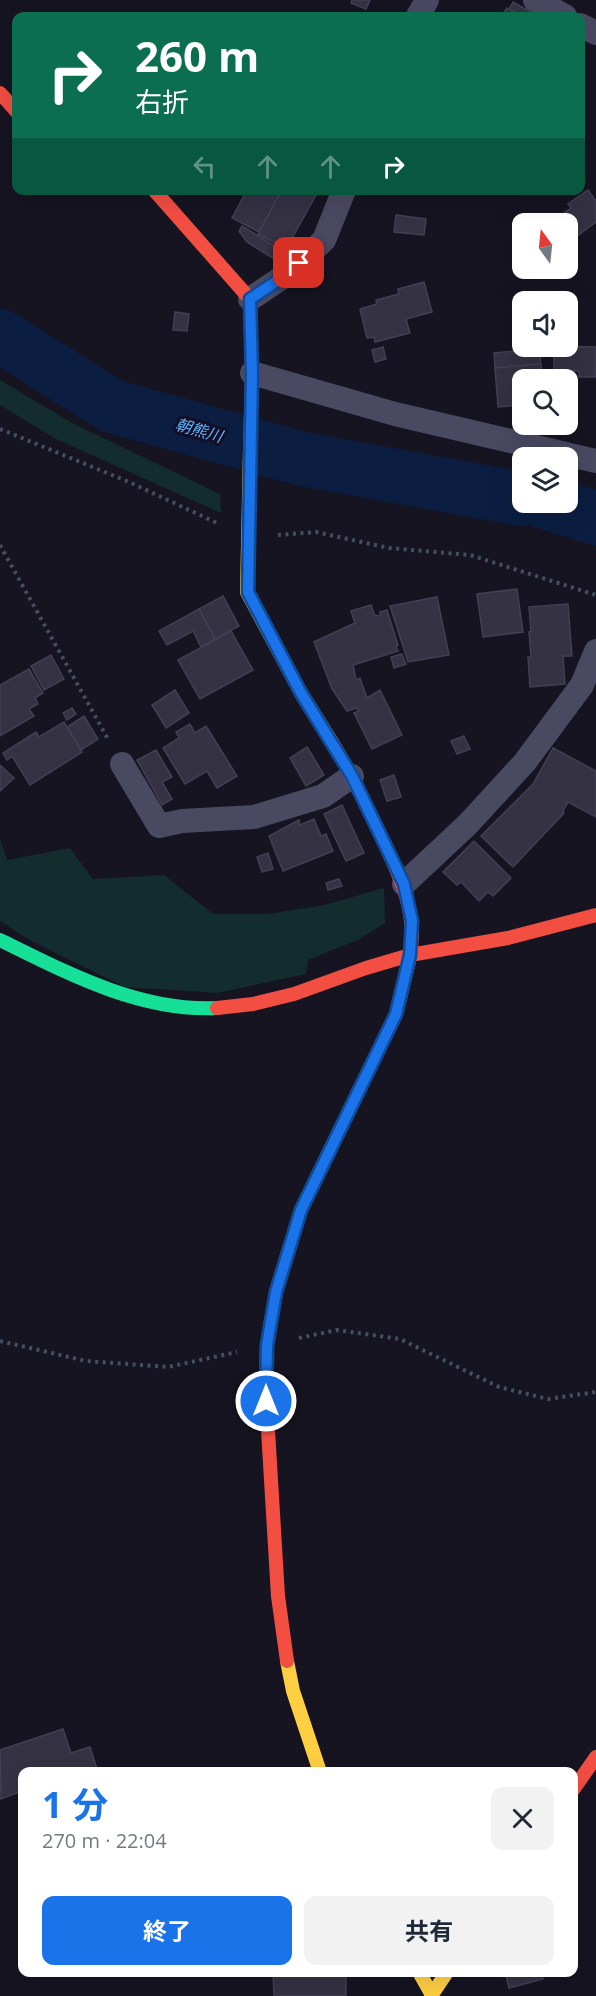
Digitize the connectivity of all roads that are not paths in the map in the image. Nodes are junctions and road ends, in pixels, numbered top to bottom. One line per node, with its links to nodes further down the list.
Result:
1 (535, 0): 2 (street)
2 (558, 12)
3 (0, 93): 4 (street)
4 (12, 106)
5 (158, 195): 7 (street)
6 (342, 195): 7 (street)
7 (250, 299): 8 (street)
8 (252, 373): 9 (street); 12 (street)
9 (596, 461)
10 (596, 651): 13 (street)
11 (122, 764): 12 (street)
12 (352, 776): 13 (street)
13 (404, 884): 16 (street)
14 (596, 915): 16 (street)
15 (0, 940): 16 (street)
16 (410, 955): 18 (street)
17 (596, 1757): 19 (street)
18 (318, 1767)
19 (578, 1783)
20 (422, 1977): 22 (street)
21 (444, 1977): 22 (street)
22 (432, 1996)

